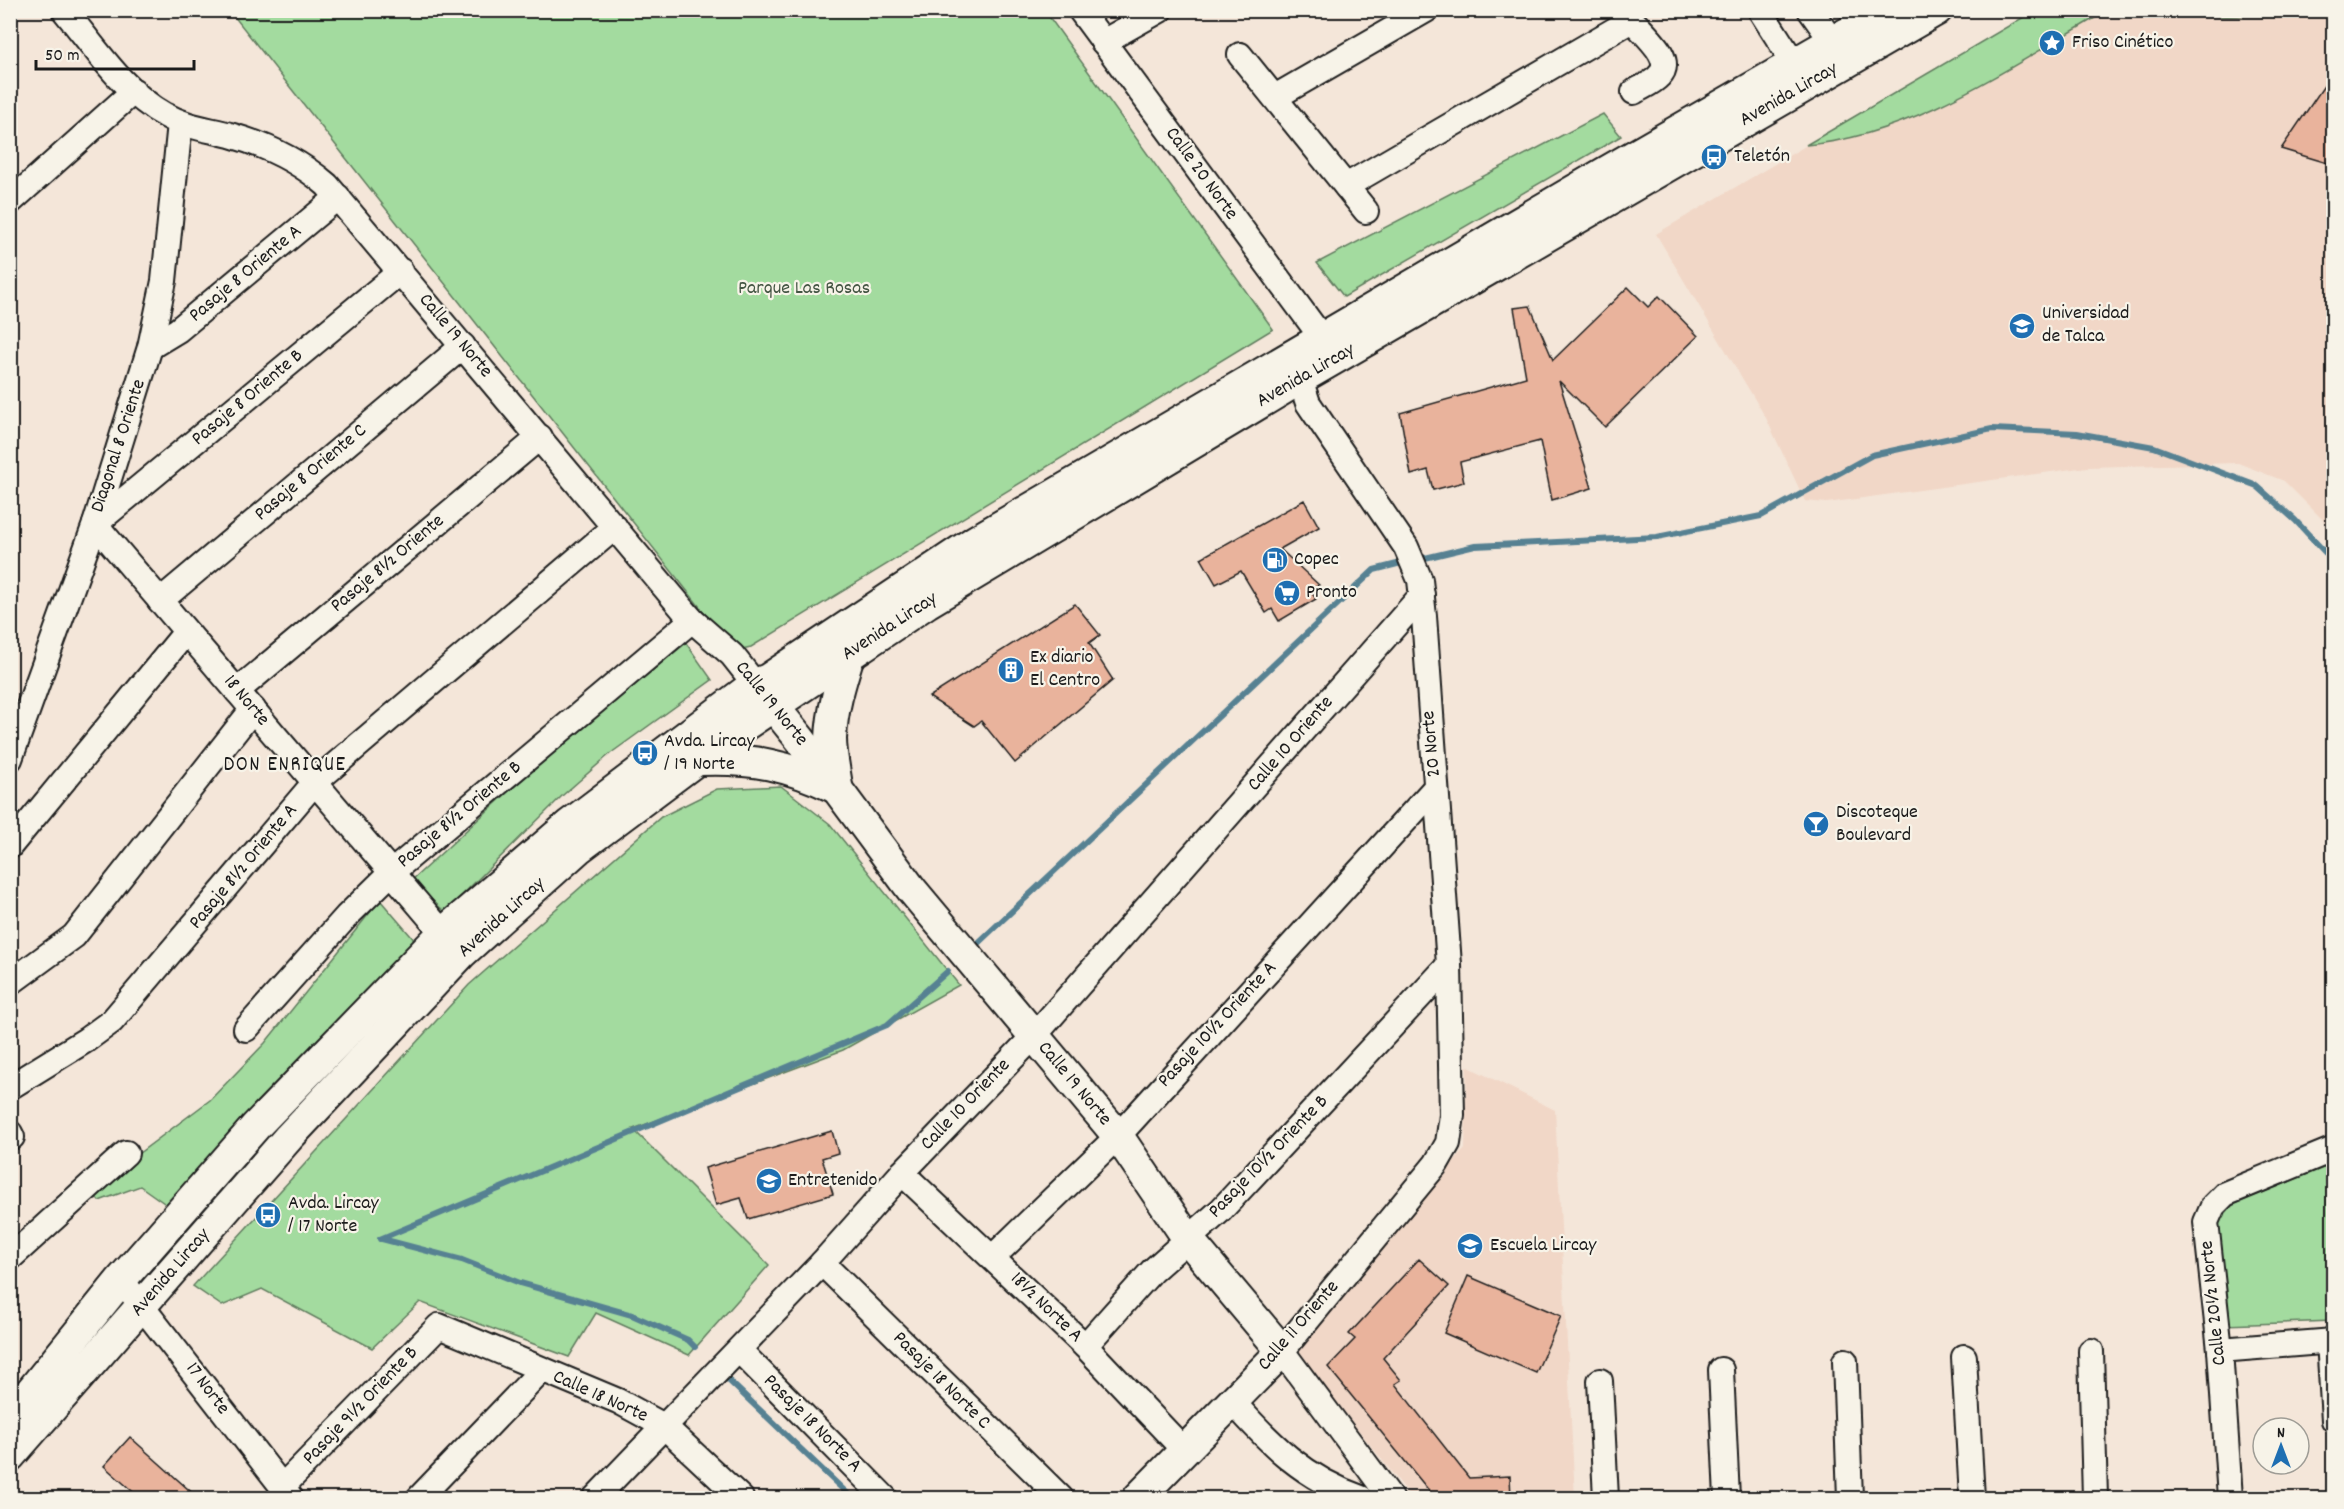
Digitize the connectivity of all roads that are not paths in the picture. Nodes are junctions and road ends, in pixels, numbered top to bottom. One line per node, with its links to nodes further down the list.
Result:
1 (64, 10): 14 (street, Calle 19 Norte)
2 (1080, 10): 10 (street, Calle 20 Norte)
3 (1160, 10): 10 (street)
4 (1426, 10): 16 (street)
5 (1760, 10): 13 (street)
6 (1810, 10): 11 (street)
7 (1887, 10): 11 (main road, Avenida Lircay)
8 (1937, 10): 11 (main road, Avenida Lircay)
9 (1627, 16): 15 (street); 18 (street)
10 (1103, 42): 23 (street, Calle 20 Norte)
11 (1840, 52): 13 (main road, Avenida Lircay); 26 (main road, Avenida Lircay)
12 (1240, 55): 16 (street)
13 (1796, 65): 23 (main road, Avenida Lircay)
14 (134, 91): 17 (street, Calle 19 Norte); 20 (street)
15 (1634, 92)
16 (1275, 97): 18 (street)
17 (180, 123): 19 (street, Calle 19 Norte); 25 (street, Diagonal 8 Oriente)
18 (1346, 186): 21 (street)
19 (338, 197): 22 (street, Calle 19 Norte); 25 (street, Pasaje 8 Oriente A)
20 (10, 202)
21 (1366, 211)
22 (400, 272): 24 (street, Calle 19 Norte); 28 (street, Pasaje 8 Oriente B)
23 (1322, 338): 36 (main road, Avenida Lircay)
24 (463, 346): 27 (street, Calle 19 Norte); 31 (street, Pasaje 8 Oriente C)
25 (150, 347): 28 (street, Diagonal 8 Oriente)
26 (1300, 380): 30 (street, 20 Norte); 34 (main road, Avenida Lircay)
27 (540, 437): 29 (street, Calle 19 Norte); 35 (street, Pasaje 8½ Oriente)
28 (95, 524): 31 (street, 18 Norte); 38 (street, Diagonal 8 Oriente)
29 (615, 527): 32 (street, Calle 19 Norte); 40 (street, Pasaje 8½ Oriente A)
30 (1422, 595): 41 (street, 20 Norte); 49 (street, Calle 10 Oriente)
31 (160, 601): 33 (street, 18 Norte)
32 (693, 620): 36 (street, Calle 19 Norte); 44 (street, Pasaje 8½ Oriente B)
33 (186, 632): 35 (street, 18 Norte); 43 (street)
34 (850, 652): 36 (main road, Avenida Lircay); 42 (main road)
35 (237, 691): 37 (street, 18 Norte)
36 (764, 695): 39 (main road, Avenida Lircay); 42 (main road, Calle 19 Norte); 45 (main road, Avenida Lircay)
37 (253, 710): 40 (street, 18 Norte); 47 (street)
38 (10, 759)
39 (700, 760): 42 (main road); 61 (main road, Avenida Lircay)
40 (315, 782): 44 (street, 18 Norte); 50 (street, Pasaje 8½ Oriente A)
41 (1436, 787): 46 (street, 20 Norte); 51 (street, Pasaje 10½ Oriente A)
42 (838, 789): 49 (main road, Calle 19 Norte)
43 (10, 846)
44 (392, 872): 45 (street, 18 Norte); 48 (street, Pasaje 8½ Oriente B)
45 (444, 933): 60 (main road, Avenida Lircay)
46 (1449, 965): 52 (street, 20 Norte); 56 (street, Pasaje 10½ Oriente B)
47 (10, 983)
48 (246, 1029)
49 (1034, 1036): 51 (main road, Calle 19 Norte); 55 (street, Calle 10 Oriente)
50 (10, 1087)
51 (1118, 1136): 56 (main road, Calle 19 Norte); 57 (street, Pasaje 10½ Oriente A)
52 (1448, 1143): 67 (street, Calle 11 Oriente)
53 (2334, 1149): 66 (street, Calle 20½ Norte)
54 (126, 1153): 58 (street)
55 (902, 1173): 57 (street, 18½ Norte A); 59 (street, Calle 10 Oriente)
56 (1188, 1239): 64 (street, Pasaje 10½ Oriente B); 67 (main road, Calle 19 Norte)
57 (993, 1257): 64 (street, 18½ Norte A)
58 (10, 1258)
59 (822, 1263): 65 (street, Calle 10 Oriente); 86 (street, Pasaje 18 Norte C)
60 (120, 1281): 61 (street, 17 Norte); 75 (main road, Avenida Lircay)
61 (143, 1305): 79 (main road, Avenida Lircay); 80 (street, 17 Norte)
62 (440, 1326): 71 (street, Calle 18 Norte); 80 (street, Pasaje 9½ Oriente B)
63 (2331, 1341): 66 (street); 76 (street)
64 (1085, 1346): 78 (street, 18½ Norte A)
65 (739, 1350): 77 (street, Calle 10 Oriente); 85 (street, Pasaje 18 Norte A)
66 (2220, 1350): 94 (street, Calle 20½ Norte)
67 (1282, 1351): 74 (main road, Calle 11 Oriente); 88 (street, Calle 19 Norte)
68 (2091, 1351): 93 (street)
69 (1964, 1357): 92 (street)
70 (1845, 1361): 91 (street)
71 (541, 1371): 77 (street, Calle 18 Norte); 82 (street)
72 (1721, 1371): 90 (street)
73 (1600, 1381): 89 (street)
74 (1232, 1401): 78 (main road, Calle 11 Oriente); 87 (street)
75 (10, 1417)
76 (2334, 1420)
77 (664, 1426): 83 (street, Calle 10 Oriente); 84 (street, Calle 18 Norte)
78 (1184, 1450): 81 (main road, Calle 11 Oriente)
79 (10, 1456)
80 (287, 1492)
81 (1147, 1495)
82 (419, 1498)
83 (595, 1498)
84 (741, 1498)
85 (885, 1498)
86 (1061, 1498)
87 (1361, 1498)
88 (1391, 1498)
89 (1606, 1498)
90 (1727, 1498)
91 (1850, 1498)
92 (1972, 1498)
93 (2096, 1498)
94 (2230, 1498)

